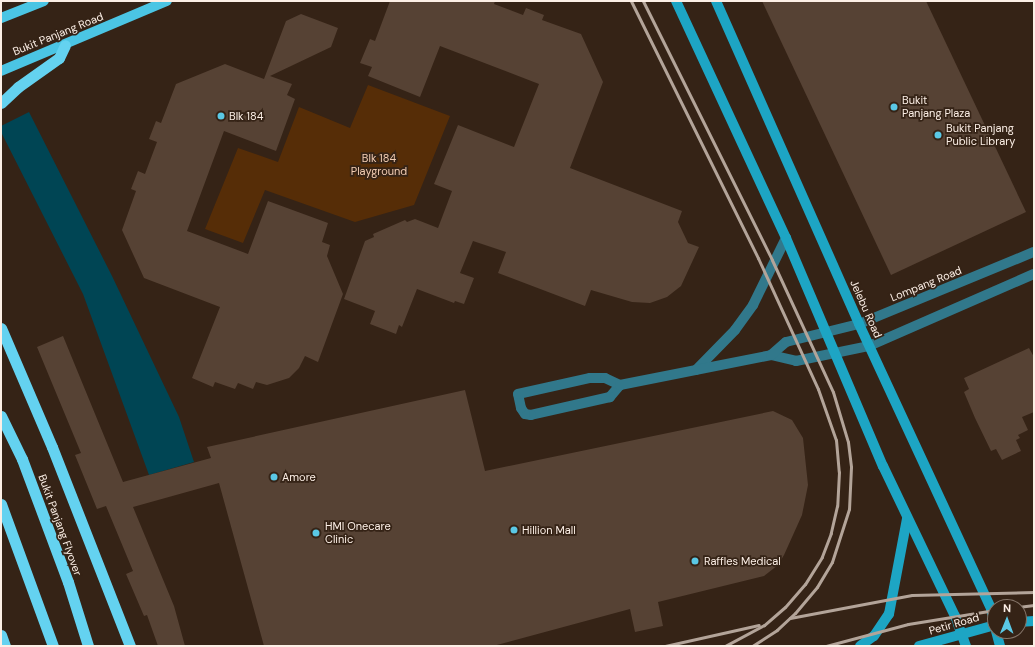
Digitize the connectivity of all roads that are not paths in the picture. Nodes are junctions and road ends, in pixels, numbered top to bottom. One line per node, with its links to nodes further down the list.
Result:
1 (44, 1): 5 (main road)
2 (167, 1): 6 (main road, Bukit Panjang Road)
3 (676, 1): 9 (main road)
4 (716, 1): 12 (main road, Jelebu Road)
5 (1, 18)
6 (65, 45): 7 (main road, Bukit Panjang Road); 8 (highway)
7 (1, 70)
8 (1, 104)
9 (786, 238): 14 (main road); 18 (street)
10 (1034, 252): 12 (street, Lompang Road)
11 (1034, 274): 15 (street)
12 (859, 324): 14 (street, Lompang Road); 15 (main road, Jelebu Road)
13 (1, 328): 30 (highway)
14 (826, 333): 16 (main road); 17 (street)
15 (869, 346): 16 (street); 23 (main road, Jelebu Road)
16 (835, 354): 17 (street); 22 (main road)
17 (771, 355): 18 (street)
18 (696, 370): 19 (street)
19 (620, 385): 19 (street)
20 (1, 416): 29 (highway, Bukit Panjang Flyover)
21 (1, 504): 28 (highway)
22 (907, 519): 25 (main road); 31 (main road)
23 (987, 600)
24 (987, 627): 25 (main road, Petir Road)
25 (962, 633): 32 (main road, Petir Road); 33 (main road)
26 (1, 635): 27 (highway)
27 (5, 646)
28 (53, 646)
29 (88, 646)
30 (130, 646)
31 (860, 646)
32 (919, 646)
33 (966, 646)

